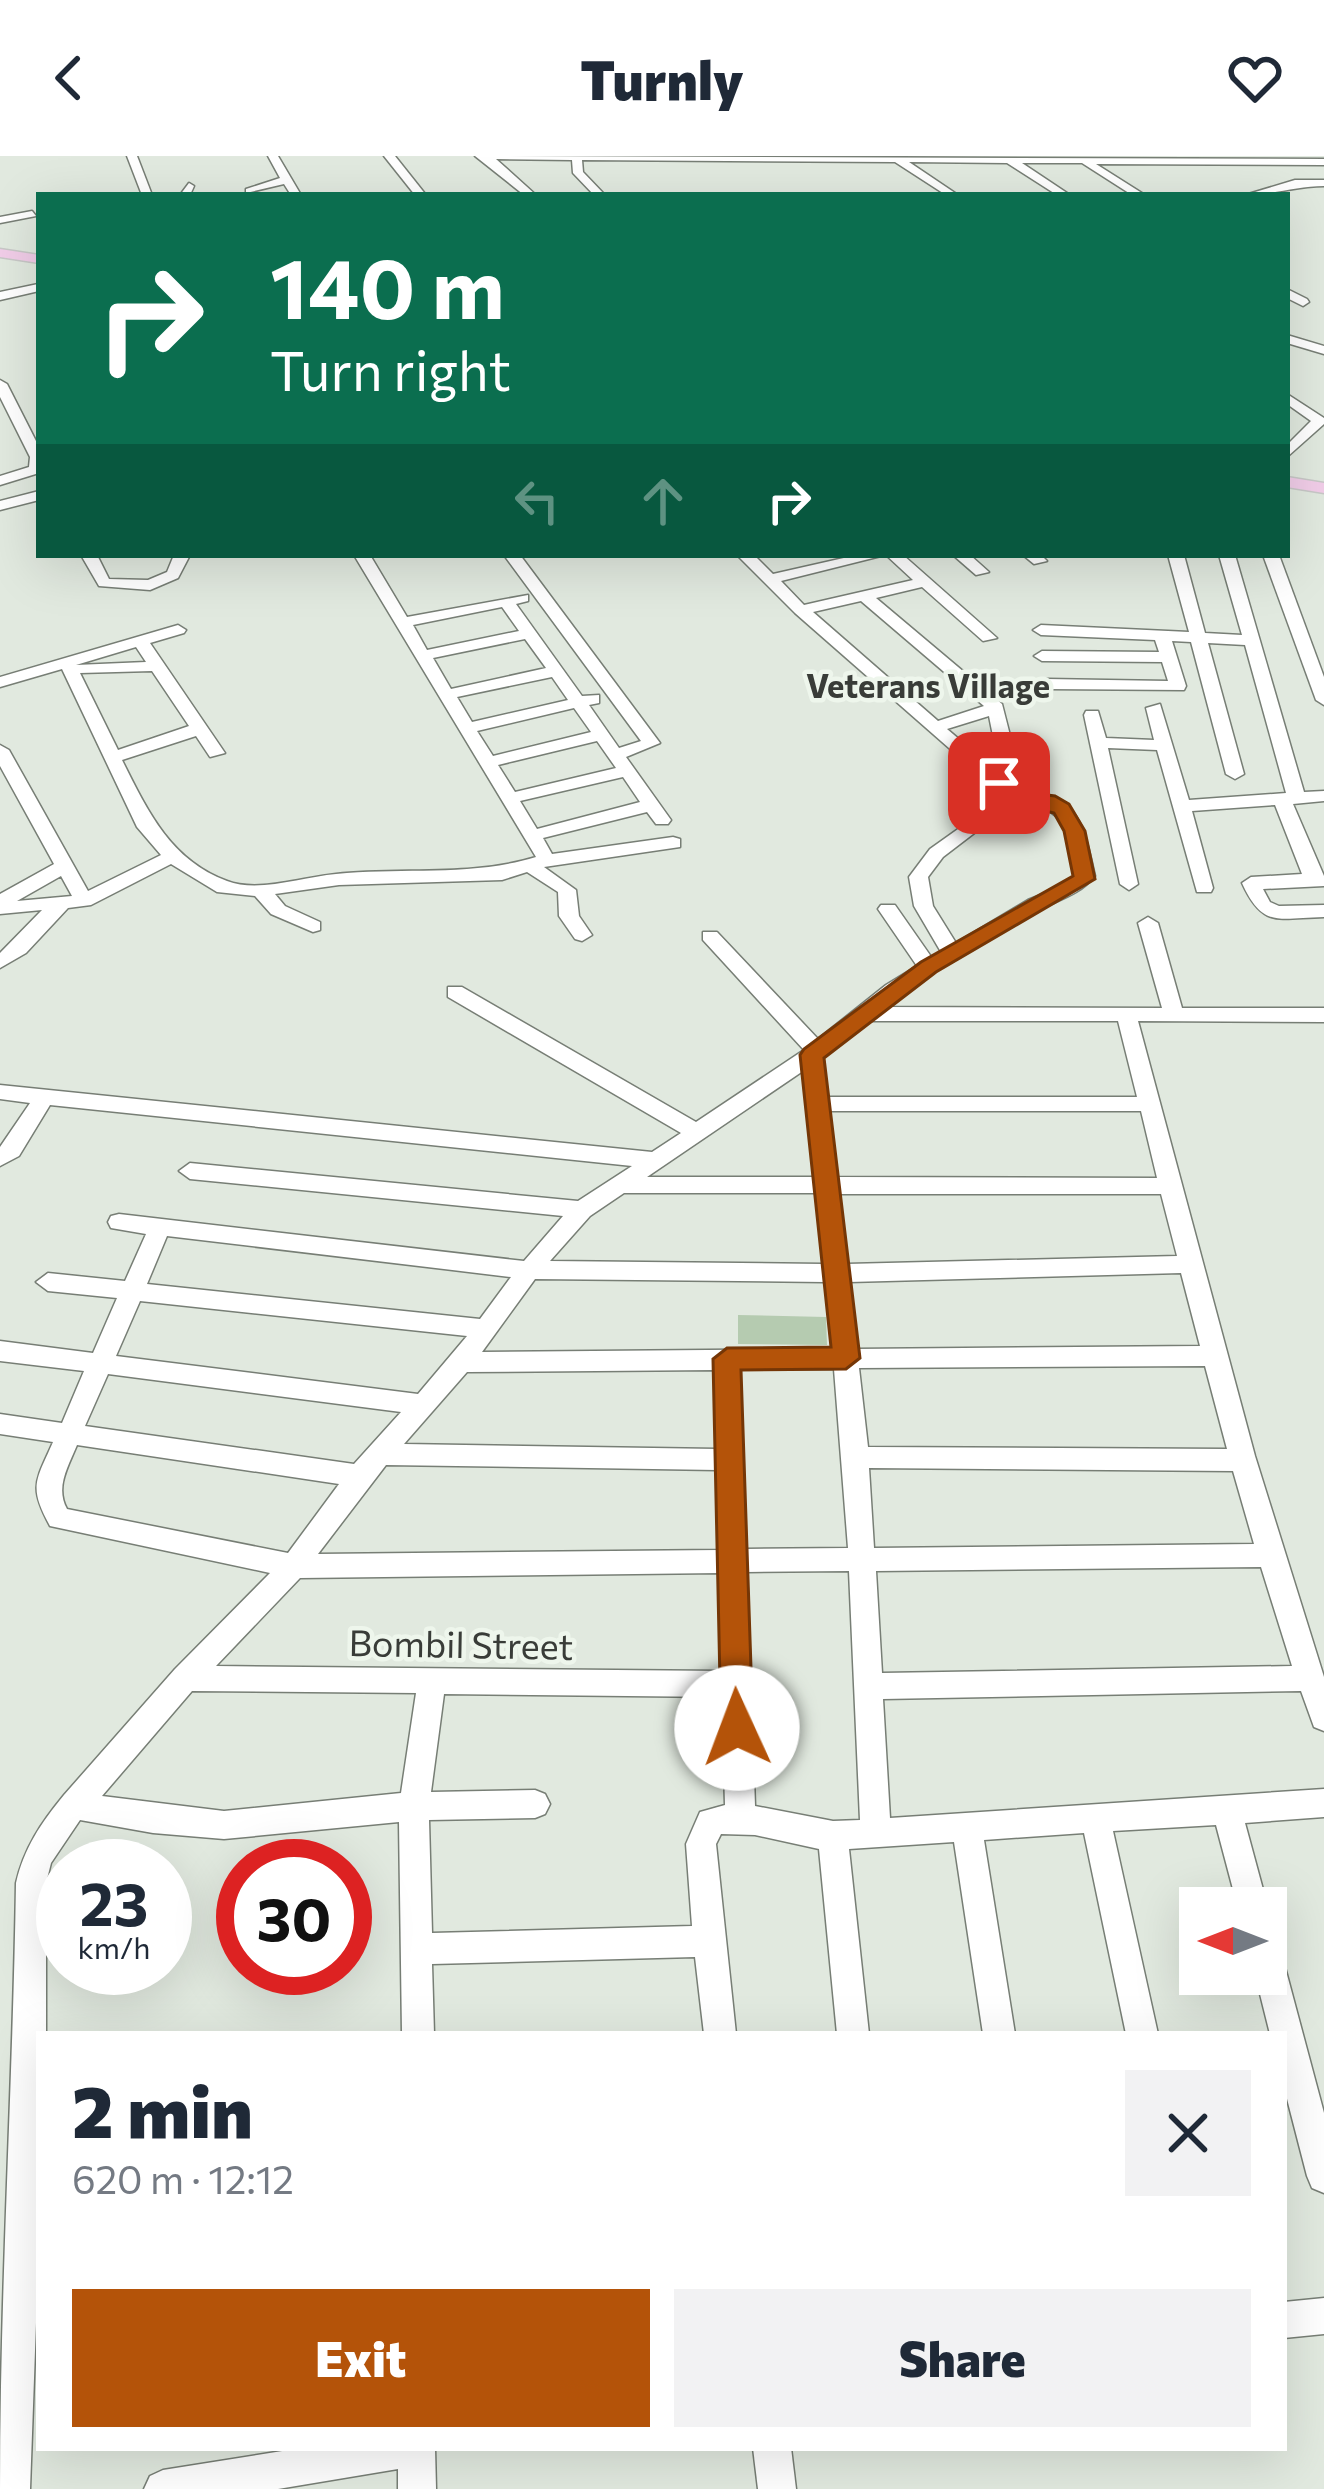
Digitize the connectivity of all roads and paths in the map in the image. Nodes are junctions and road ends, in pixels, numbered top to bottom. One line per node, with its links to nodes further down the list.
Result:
1 (132, 156): 17 (street)
2 (273, 156): 13 (street)
3 (389, 156): 19 (street)
4 (483, 156): 5 (street); 16 (street)
5 (577, 157): 6 (street); 20 (street)
6 (838, 157): 7 (street)
7 (895, 158): 8 (street); 21 (street)
8 (1006, 158): 9 (street); 22 (street)
9 (1080, 158): 10 (street); 23 (street)
10 (1155, 159): 11 (street)
11 (1244, 159): 12 (street)
12 (1324, 162)
13 (286, 179): 15 (street); 18 (street)
14 (1324, 183): 24 (street)
15 (250, 191)
16 (532, 191)
17 (146, 192)
18 (294, 192)
19 (419, 192)
20 (597, 192)
21 (948, 192)
22 (1060, 192)
23 (1136, 192)
24 (1261, 192)
25 (32, 214): 26 (street)
26 (0, 224): 27 (street)
27 (17, 227)
28 (0, 253): 29 (main road)
29 (30, 258)
30 (36, 290): 32 (street)
31 (1290, 295): 33 (street)
32 (0, 296)
33 (1303, 302)
34 (1290, 340): 35 (street)
35 (1324, 350)
36 (0, 384): 40 (street)
37 (1290, 400): 41 (street)
38 (0, 422): 40 (street)
39 (1290, 424): 41 (street)
40 (20, 425): 43 (street)
41 (1308, 434): 42 (street)
42 (1290, 450)
43 (36, 455)
44 (0, 463): 45 (street)
45 (36, 469): 46 (street)
46 (0, 481)
47 (1290, 482): 48 (main road)
48 (1324, 488)
49 (36, 496): 50 (street)
50 (0, 506)
51 (91, 558): 52 (street)
52 (182, 558)
53 (364, 558): 69 (street)
54 (514, 558): 65 (street)
55 (748, 558): 63 (street)
56 (864, 558): 63 (street)
57 (897, 558): 64 (street)
58 (965, 558): 62 (street)
59 (1177, 558): 75 (street)
60 (1228, 558): 77 (street)
61 (1272, 558): 88 (street)
62 (981, 572)
63 (771, 579): 68 (street)
64 (925, 582): 66 (street); 74 (street)
65 (543, 595): 67 (street); 86 (street)
66 (865, 596): 68 (street); 90 (street)
67 (506, 601): 69 (street); 72 (street)
68 (801, 610): 93 (street)
69 (401, 623): 78 (street)
70 (178, 630): 76 (street)
71 (1041, 630): 73 (street)
72 (528, 634): 78 (street); 83 (street)
73 (1162, 636): 75 (street); 80 (street)
74 (989, 638)
75 (1198, 639): 77 (street); 104 (street)
76 (140, 640): 81 (street); 82 (street)
77 (1250, 640): 108 (street)
78 (421, 656): 87 (street)
79 (1042, 656): 80 (street)
80 (1171, 657): 85 (street)
81 (160, 666): 82 (street); 95 (street)
82 (69, 667): 84 (street); 101 (street)
83 (555, 671): 87 (street); 89 (street)
84 (0, 682)
85 (1047, 684)
86 (616, 694): 89 (street); 103 (street)
87 (445, 695): 94 (street)
88 (1324, 700)
89 (579, 702): 94 (street); 96 (street)
90 (996, 708): 93 (street); 105 (street)
91 (1154, 708): 98 (street)
92 (1092, 716): 97 (street)
93 (935, 727): 105 (street)
94 (466, 728): 102 (street)
95 (199, 729): 100 (street); 101 (street)
96 (601, 735): 102 (street); 103 (street)
97 (1098, 743): 98 (street); 117 (street)
98 (1163, 745): 109 (street)
99 (0, 750): 115 (street)
100 (216, 753)
101 (110, 758): 113 (street)
102 (487, 763): 107 (street)
103 (621, 763): 107 (street); 111 (street)
104 (1235, 774)
105 (1005, 789): 129 (street)
106 (1324, 796): 108 (street)
107 (508, 799): 111 (street)
108 (1289, 799): 109 (street); 116 (street)
109 (1180, 806): 118 (street)
110 (981, 821): 129 (street)
111 (530, 836): 114 (street)
112 (673, 843): 114 (street)
113 (172, 856): 119 (street); 120 (street)
114 (539, 863): 119 (street); 127 (street)
115 (63, 867): 120 (street); 121 (street)
116 (1318, 879): 124 (street)
117 (1129, 884)
118 (1204, 888)
119 (261, 890): 126 (street)
120 (84, 901): 122 (street)
121 (0, 905): 122 (street)
122 (62, 905): 130 (street)
123 (888, 909): 129 (street)
124 (1324, 911)
125 (1148, 922): 134 (street)
126 (313, 926)
127 (582, 935)
128 (710, 935): 136 (street)
129 (940, 960): 132 (street)
130 (0, 962)
131 (455, 992): 141 (street)
132 (868, 1014): 133 (street); 136 (street)
133 (1126, 1014): 134 (street); 140 (street)
134 (1174, 1014): 135 (street)
135 (1324, 1015)
136 (815, 1053): 139 (street); 141 (street)
137 (0, 1091): 138 (street)
138 (45, 1096): 142 (street); 143 (street)
139 (818, 1104): 140 (street); 147 (street)
140 (1150, 1104): 146 (street)
141 (696, 1132): 143 (street)
142 (0, 1158)
143 (654, 1160): 145 (street)
144 (190, 1172): 148 (street)
145 (619, 1185): 147 (street); 148 (street)
146 (1171, 1186): 147 (street); 151 (street)
147 (825, 1187): 153 (street)
148 (582, 1210): 152 (street)
149 (119, 1222): 150 (street)
150 (160, 1227): 152 (street); 155 (street)
151 (1192, 1264): 153 (street); 158 (street)
152 (529, 1270): 153 (street); 156 (street)
153 (835, 1273): 159 (street)
154 (48, 1282): 155 (street)
155 (134, 1291): 156 (street); 162 (street)
156 (487, 1329): 161 (street)
157 (0, 1351): 162 (street)
158 (1213, 1356): 159 (street); 169 (street)
159 (846, 1358): 160 (street); 167 (street)
160 (727, 1359): 161 (street); 168 (street)
161 (461, 1362): 163 (street)
162 (104, 1363): 163 (street); 165 (street)
163 (424, 1405): 166 (street)
164 (0, 1424): 165 (street)
165 (72, 1434): 170 (street); 174 (street)
166 (382, 1454): 168 (street); 170 (street)
167 (856, 1457): 169 (street); 173 (street)
168 (730, 1460): 172 (street)
169 (1243, 1460): 171 (street)
170 (359, 1476): 174 (street)
171 (1270, 1555): 173 (street); 176 (street)
172 (732, 1561): 173 (street); 174 (street); 178 (street)
173 (863, 1562): 179 (street)
174 (294, 1566): 175 (street)
175 (185, 1678): 177 (street, Bombil Street); 182 (street)
176 (1310, 1678): 179 (street); 180 (street)
177 (432, 1681): 178 (street, Bombil Street); 184 (street)
178 (735, 1684): 186 (street)
179 (868, 1686): 189 (street)
180 (1324, 1718)
181 (1324, 1802): 185 (street)
182 (74, 1804): 184 (street); 205 (street)
183 (535, 1804): 184 (street)
184 (414, 1806): 193 (street)
185 (1227, 1811): 187 (street); 191 (street)
186 (740, 1817): 190 (street); 192 (street)
187 (1096, 1820): 188 (street); 199 (street)
188 (967, 1828): 189 (street); 198 (street)
189 (876, 1832): 190 (street)
190 (833, 1836): 197 (street)
191 (1247, 1887)
192 (708, 1941): 193 (street); 196 (street)
193 (418, 1949): 195 (street)
194 (1276, 1995): 200 (street)
195 (418, 2031)
196 (720, 2031)
197 (853, 2031)
198 (999, 2031)
199 (1141, 2031)
200 (1286, 2031)
201 (1287, 2036): 202 (street)
202 (1324, 2176)
203 (1324, 2316): 204 (street)
204 (1287, 2320)
205 (6, 2428): 209 (street)
206 (397, 2451): 210 (street)
207 (415, 2451): 211 (street)
208 (772, 2451): 212 (street)
209 (11, 2489)
210 (163, 2489)
211 (416, 2489)
212 (777, 2489)

